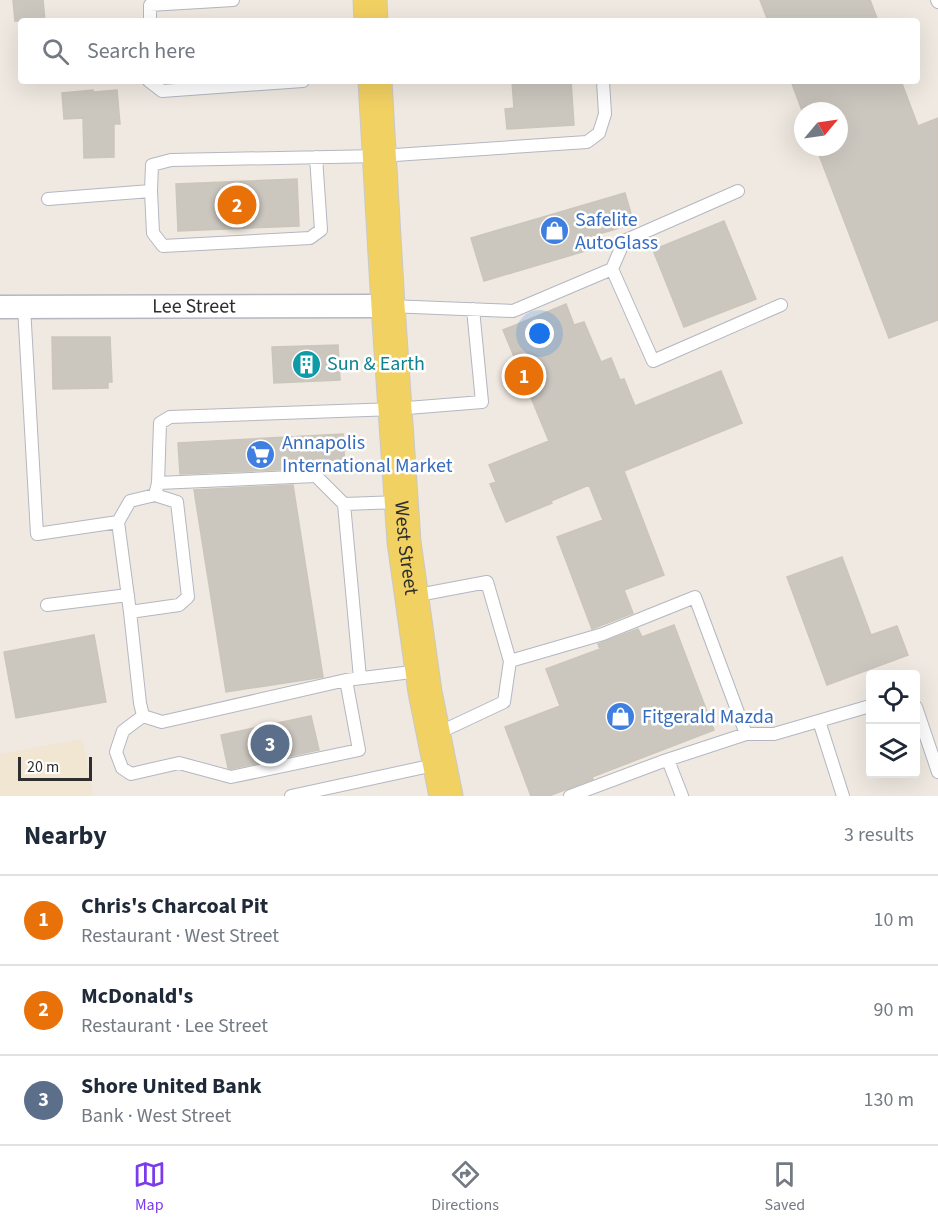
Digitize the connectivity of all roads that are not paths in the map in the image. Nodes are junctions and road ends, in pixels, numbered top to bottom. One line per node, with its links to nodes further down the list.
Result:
1 (233, 0): 3 (lane)
2 (370, 0): 5 (main road)
3 (150, 2): 4 (lane)
4 (150, 18)
5 (371, 18)
6 (153, 84): 7 (lane)
7 (261, 84)
8 (375, 84): 10 (main road, West Street)
9 (603, 84): 10 (lane)
10 (380, 156): 11 (lane); 17 (main road, West Street)
11 (316, 157): 12 (lane); 12 (lane)
12 (151, 191): 14 (lane)
13 (738, 191): 15 (lane)
14 (48, 199)
15 (612, 269): 16 (lane); 20 (lane)
16 (781, 305)
17 (388, 306): 19 (street, Lee Street); 20 (lane); 21 (main road, West Street)
18 (0, 307): 19 (street, Lee Street)
19 (24, 307): 25 (lane)
20 (473, 309): 21 (lane)
21 (395, 409): 22 (lane); 23 (main road, West Street)
22 (157, 489): 24 (lane); 25 (lane); 29 (lane)
23 (402, 502): 24 (lane); 27 (main road, West Street)
24 (344, 504): 32 (lane)
25 (118, 522): 26 (lane)
26 (128, 595): 28 (lane); 29 (lane)
27 (412, 596): 30 (lane); 31 (main road, West Street)
28 (47, 605)
29 (130, 612): 35 (lane)
30 (510, 661): 38 (lane); 39 (lane)
31 (422, 671): 32 (lane); 39 (main road, West Street)
32 (360, 678): 33 (lane)
33 (346, 680): 35 (lane); 35 (lane)
34 (866, 707): 36 (lane)
35 (143, 716)
36 (819, 721): 38 (lane); 46 (lane)
37 (920, 721): 41 (lane)
38 (746, 734): 40 (lane)
39 (437, 750): 42 (lane); 43 (main road, West Street)
40 (668, 760): 44 (lane); 45 (lane)
41 (938, 772)
42 (291, 796)
43 (446, 796)
44 (570, 796)
45 (682, 796)
46 (843, 796)

